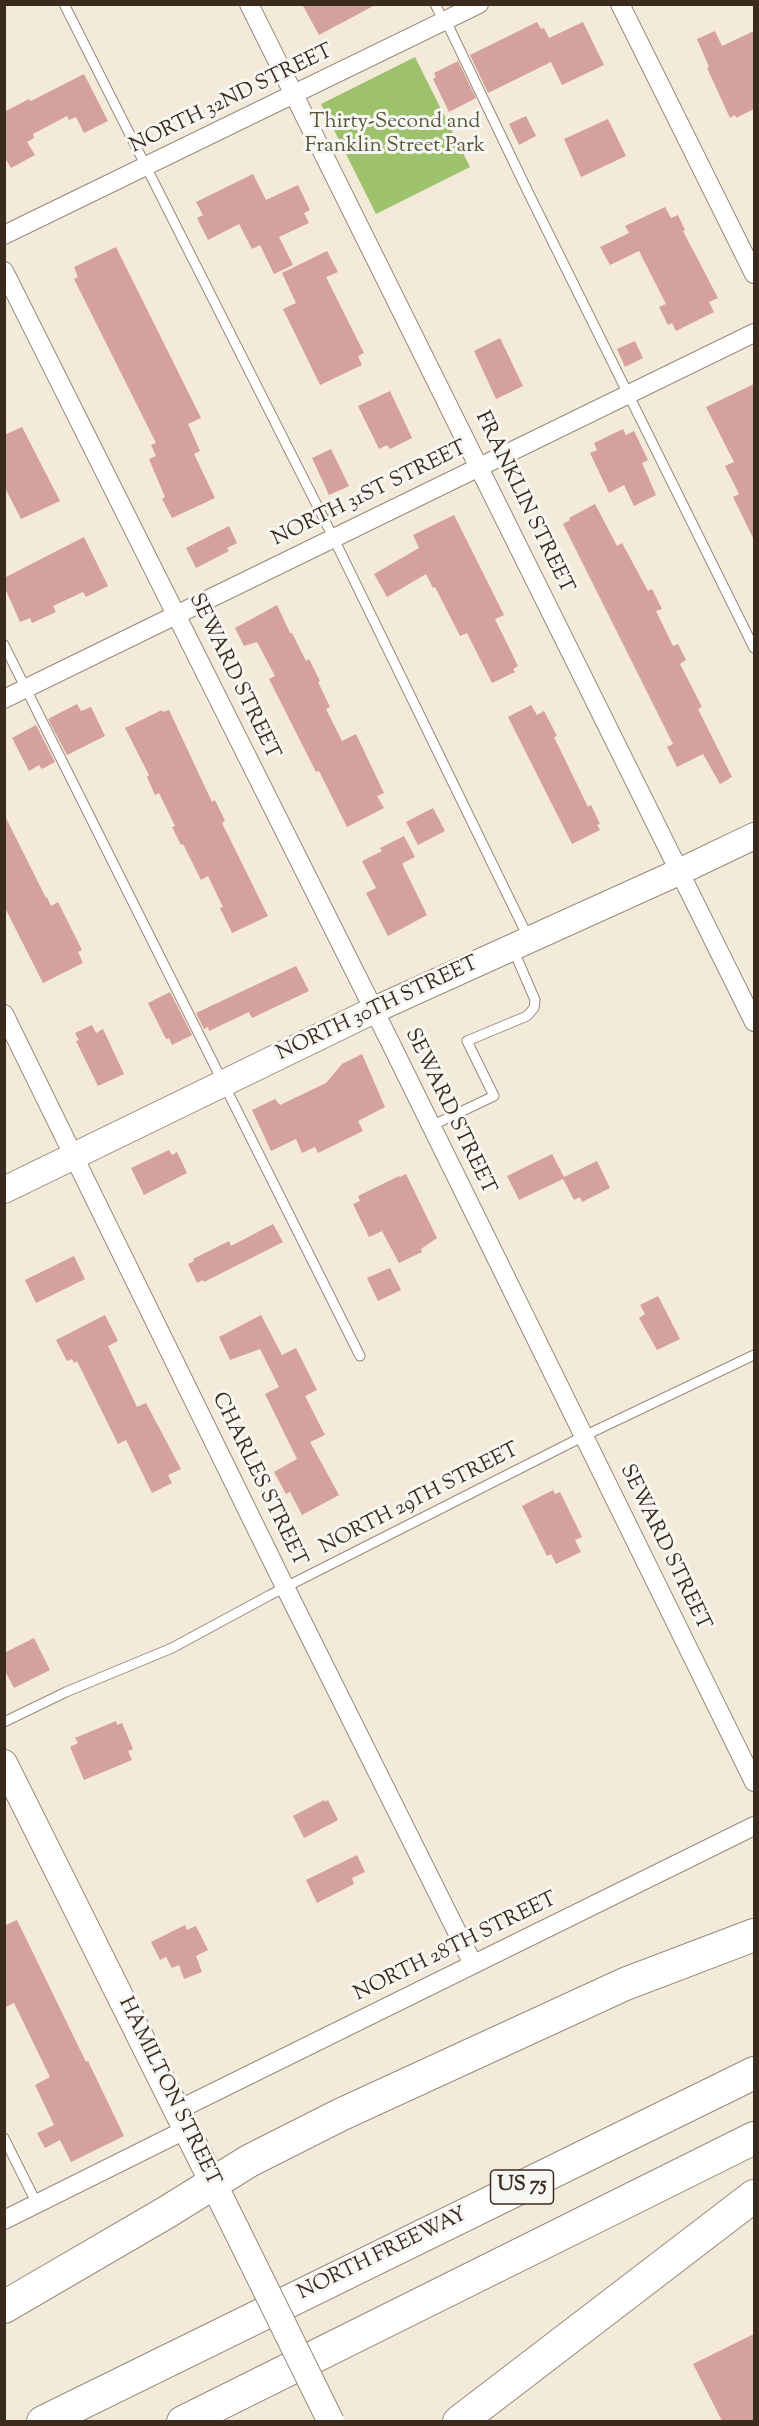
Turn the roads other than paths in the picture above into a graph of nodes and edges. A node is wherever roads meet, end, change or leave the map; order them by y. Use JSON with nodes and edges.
{"nodes":[{"id":1,"x":64,"y":4,"type":"edge"},
{"id":2,"x":249,"y":4,"type":"edge"},
{"id":3,"x":435,"y":4,"type":"edge"},
{"id":4,"x":479,"y":4,"type":"edge"},
{"id":5,"x":620,"y":4,"type":"edge"},
{"id":6,"x":445,"y":21,"type":"junction"},
{"id":7,"x":294,"y":94,"type":"junction"},
{"id":8,"x":145,"y":167,"type":"junction"},
{"id":9,"x":4,"y":235,"type":"edge"},
{"id":10,"x":4,"y":271,"type":"edge"},
{"id":11,"x":754,"y":274,"type":"edge"},
{"id":12,"x":754,"y":333,"type":"edge"},
{"id":13,"x":630,"y":395,"type":"junction"},
{"id":14,"x":480,"y":467,"type":"junction"},
{"id":15,"x":333,"y":537,"type":"junction"},
{"id":16,"x":176,"y":613,"type":"junction"},
{"id":17,"x":4,"y":645,"type":"edge"},
{"id":18,"x":754,"y":648,"type":"edge"},
{"id":19,"x":26,"y":688,"type":"junction"},
{"id":20,"x":4,"y":699,"type":"edge"},
{"id":21,"x":754,"y":836,"type":"edge"},
{"id":22,"x":681,"y":872,"type":"junction"},
{"id":23,"x":521,"y":943,"type":"junction"},
{"id":24,"x":374,"y":1010,"type":"junction"},
{"id":25,"x":4,"y":1014,"type":"edge"},
{"id":26,"x":754,"y":1022,"type":"edge"},
{"id":27,"x":224,"y":1082,"type":"junction"},
{"id":28,"x":431,"y":1126,"type":"junction"},
{"id":29,"x":75,"y":1156,"type":"junction"},
{"id":30,"x":4,"y":1190,"type":"edge"},
{"id":31,"x":754,"y":1355,"type":"edge"},
{"id":32,"x":360,"y":1356,"type":"dead end"},
{"id":33,"x":584,"y":1436,"type":"junction"},
{"id":34,"x":285,"y":1587,"type":"junction"},
{"id":35,"x":4,"y":1722,"type":"edge"},
{"id":36,"x":4,"y":1762,"type":"edge"},
{"id":37,"x":754,"y":1782,"type":"edge"},
{"id":38,"x":754,"y":1826,"type":"edge"},
{"id":39,"x":754,"y":1935,"type":"edge"},
{"id":40,"x":473,"y":1964,"type":"junction"},
{"id":41,"x":754,"y":2073,"type":"edge"},
{"id":42,"x":182,"y":2120,"type":"junction"},
{"id":43,"x":4,"y":2138,"type":"edge"},
{"id":44,"x":754,"y":2138,"type":"edge"},
{"id":45,"x":214,"y":2183,"type":"junction"},
{"id":46,"x":754,"y":2196,"type":"edge"},
{"id":47,"x":37,"y":2204,"type":"junction"},
{"id":48,"x":4,"y":2220,"type":"edge"},
{"id":49,"x":4,"y":2307,"type":"edge"},
{"id":50,"x":43,"y":2421,"type":"edge"},
{"id":51,"x":183,"y":2421,"type":"edge"},
{"id":52,"x":331,"y":2421,"type":"edge"},
{"id":53,"x":459,"y":2421,"type":"edge"}],
"edges":[{"from":1,"to":8,"type":"lane"},
{"from":2,"to":7,"type":"street","name":"FRANKLIN STREET"},
{"from":3,"to":6,"type":"lane"},
{"from":4,"to":6,"type":"street","name":"NORTH 32ND STREET"},
{"from":5,"to":11,"type":"street"},
{"from":6,"to":7,"type":"street","name":"NORTH 32ND STREET"},
{"from":6,"to":13,"type":"lane"},
{"from":7,"to":8,"type":"street","name":"NORTH 32ND STREET"},
{"from":7,"to":14,"type":"street","name":"FRANKLIN STREET"},
{"from":8,"to":9,"type":"street","name":"NORTH 32ND STREET"},
{"from":8,"to":15,"type":"lane"},
{"from":10,"to":16,"type":"street","name":"SEWARD STREET"},
{"from":12,"to":13,"type":"street","name":"NORTH 31ST STREET"},
{"from":13,"to":14,"type":"street","name":"NORTH 31ST STREET"},
{"from":13,"to":18,"type":"lane"},
{"from":14,"to":15,"type":"street","name":"NORTH 31ST STREET"},
{"from":14,"to":22,"type":"street","name":"FRANKLIN STREET"},
{"from":15,"to":16,"type":"street","name":"NORTH 31ST STREET"},
{"from":15,"to":23,"type":"lane"},
{"from":16,"to":19,"type":"street","name":"NORTH 31ST STREET"},
{"from":16,"to":24,"type":"street","name":"SEWARD STREET"},
{"from":17,"to":19,"type":"lane"},
{"from":19,"to":20,"type":"street","name":"NORTH 31ST STREET"},
{"from":19,"to":27,"type":"lane"},
{"from":21,"to":22,"type":"main road","name":"NORTH 30TH STREET"},
{"from":22,"to":23,"type":"main road","name":"NORTH 30TH STREET"},
{"from":22,"to":26,"type":"street","name":"FRANKLIN STREET"},
{"from":23,"to":24,"type":"main road","name":"NORTH 30TH STREET"},
{"from":23,"to":28,"type":"lane"},
{"from":24,"to":27,"type":"main road","name":"NORTH 30TH STREET"},
{"from":24,"to":28,"type":"street","name":"SEWARD STREET"},
{"from":25,"to":29,"type":"street","name":"CHARLES STREET"},
{"from":27,"to":29,"type":"main road","name":"NORTH 30TH STREET"},
{"from":27,"to":32,"type":"lane"},
{"from":28,"to":33,"type":"street","name":"SEWARD STREET"},
{"from":29,"to":30,"type":"main road","name":"NORTH 30TH STREET"},
{"from":29,"to":34,"type":"street","name":"CHARLES STREET"},
{"from":31,"to":33,"type":"lane","name":"NORTH 29TH STREET"},
{"from":33,"to":34,"type":"lane","name":"NORTH 29TH STREET"},
{"from":33,"to":37,"type":"street","name":"SEWARD STREET"},
{"from":34,"to":35,"type":"lane","name":"NORTH 29TH STREET"},
{"from":34,"to":40,"type":"street","name":"CHARLES STREET"},
{"from":36,"to":42,"type":"main road","name":"HAMILTON STREET"},
{"from":38,"to":40,"type":"street","name":"NORTH 28TH STREET"},
{"from":39,"to":45,"type":"highway"},
{"from":40,"to":42,"type":"street","name":"NORTH 28TH STREET"},
{"from":41,"to":50,"type":"highway","name":"NORTH FREEWAY","number":"US 75"},
{"from":42,"to":45,"type":"main road","name":"HAMILTON STREET"},
{"from":42,"to":47,"type":"street","name":"NORTH 28TH STREET"},
{"from":43,"to":47,"type":"lane"},
{"from":44,"to":51,"type":"highway","number":"US 75"},
{"from":45,"to":49,"type":"highway"},
{"from":45,"to":52,"type":"main road","name":"HAMILTON STREET","bridge":true},
{"from":46,"to":53,"type":"highway"},
{"from":47,"to":48,"type":"street","name":"NORTH 28TH STREET"}]}
